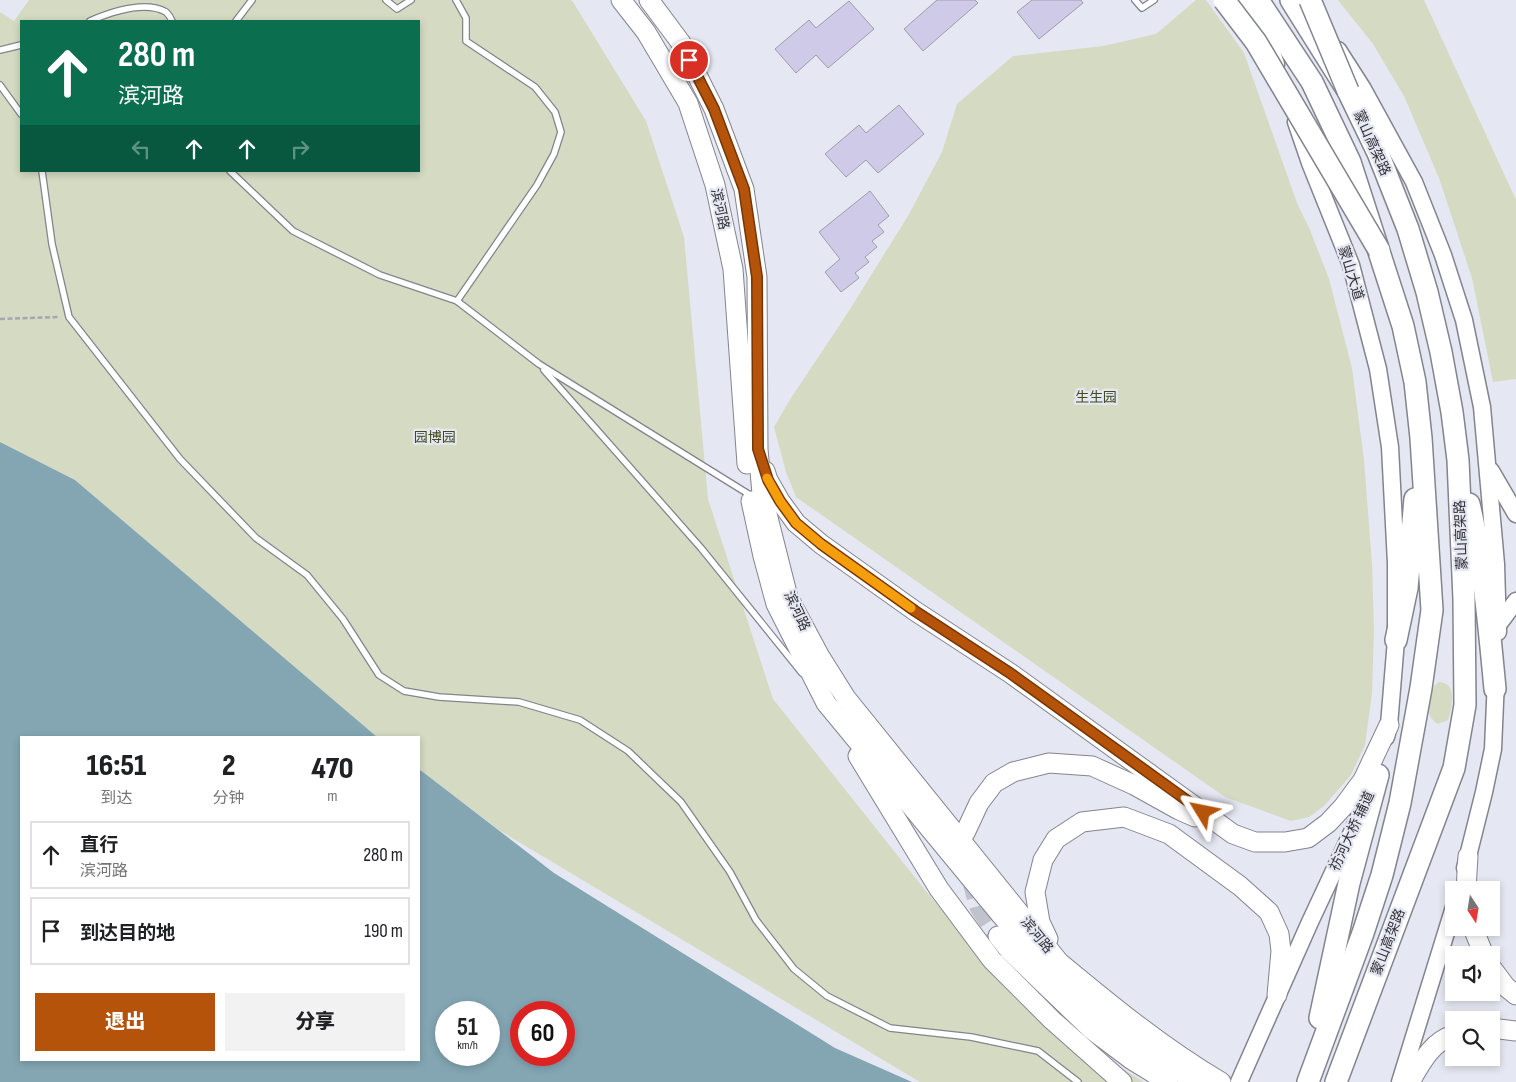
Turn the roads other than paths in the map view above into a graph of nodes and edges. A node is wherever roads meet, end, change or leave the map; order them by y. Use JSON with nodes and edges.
{"nodes":[{"id":1,"x":252,"y":0,"type":"edge"},
{"id":2,"x":386,"y":0,"type":"edge"},
{"id":3,"x":411,"y":0,"type":"edge"},
{"id":4,"x":456,"y":0,"type":"edge"},
{"id":5,"x":620,"y":0,"type":"edge"},
{"id":6,"x":649,"y":0,"type":"edge"},
{"id":7,"x":1135,"y":0,"type":"edge"},
{"id":8,"x":1154,"y":0,"type":"edge"},
{"id":9,"x":1224,"y":0,"type":"edge"},
{"id":10,"x":1242,"y":0,"type":"edge"},
{"id":11,"x":1258,"y":0,"type":"edge"},
{"id":12,"x":1291,"y":0,"type":"edge"},
{"id":13,"x":1306,"y":0,"type":"edge"},
{"id":14,"x":1310,"y":0,"type":"edge"},
{"id":15,"x":92,"y":20,"type":"edge"},
{"id":16,"x":171,"y":20,"type":"edge"},
{"id":17,"x":237,"y":20,"type":"edge"},
{"id":18,"x":20,"y":45,"type":"edge"},
{"id":19,"x":0,"y":50,"type":"edge"},
{"id":20,"x":0,"y":85,"type":"edge"},
{"id":21,"x":1348,"y":91,"type":"junction"},
{"id":22,"x":20,"y":113,"type":"edge"},
{"id":23,"x":42,"y":172,"type":"edge"},
{"id":24,"x":231,"y":172,"type":"edge"},
{"id":25,"x":1379,"y":250,"type":"junction"},
{"id":26,"x":457,"y":301,"type":"junction"},
{"id":27,"x":539,"y":364,"type":"junction"},
{"id":28,"x":1422,"y":445,"type":"junction"},
{"id":29,"x":758,"y":449,"type":"junction"},
{"id":30,"x":1458,"y":460,"type":"junction"},
{"id":31,"x":1488,"y":464,"type":"junction"},
{"id":32,"x":750,"y":495,"type":"junction"},
{"id":33,"x":1516,"y":514,"type":"edge"},
{"id":34,"x":1396,"y":563,"type":"joint"},
{"id":35,"x":1516,"y":601,"type":"edge"},
{"id":36,"x":1498,"y":625,"type":"junction"},
{"id":37,"x":1396,"y":640,"type":"junction"},
{"id":38,"x":1495,"y":689,"type":"junction"},
{"id":39,"x":826,"y":703,"type":"junction"},
{"id":40,"x":1389,"y":725,"type":"junction"},
{"id":41,"x":1378,"y":775,"type":"junction"},
{"id":42,"x":965,"y":833,"type":"dead end"},
{"id":43,"x":1233,"y":834,"type":"junction"},
{"id":44,"x":1468,"y":856,"type":"junction"},
{"id":45,"x":1461,"y":881,"type":"edge"},
{"id":46,"x":1467,"y":881,"type":"edge"},
{"id":47,"x":998,"y":936,"type":"tunnel mouth"},
{"id":48,"x":1445,"y":936,"type":"edge"},
{"id":49,"x":1059,"y":962,"type":"junction"},
{"id":50,"x":1500,"y":979,"type":"edge"},
{"id":51,"x":1278,"y":995,"type":"junction"},
{"id":52,"x":1516,"y":995,"type":"edge"},
{"id":53,"x":1500,"y":1029,"type":"edge"},
{"id":54,"x":1516,"y":1031,"type":"edge"},
{"id":55,"x":1445,"y":1039,"type":"edge"},
{"id":56,"x":1242,"y":1076,"type":"edge"},
{"id":57,"x":1078,"y":1082,"type":"edge"},
{"id":58,"x":1122,"y":1082,"type":"edge"},
{"id":59,"x":1168,"y":1082,"type":"edge"},
{"id":60,"x":1195,"y":1082,"type":"edge"},
{"id":61,"x":1221,"y":1082,"type":"edge"},
{"id":62,"x":1307,"y":1082,"type":"edge"},
{"id":63,"x":1336,"y":1082,"type":"edge"},
{"id":64,"x":1400,"y":1082,"type":"edge"},
{"id":65,"x":1410,"y":1082,"type":"edge"}],
"edges":[{"from":1,"to":17,"type":"lane"},
{"from":2,"to":3,"type":"lane"},
{"from":4,"to":26,"type":"lane"},
{"from":5,"to":32,"type":"main road","name":"滨河路"},
{"from":6,"to":29,"type":"main road","name":"滨河路"},
{"from":7,"to":8,"type":"lane"},
{"from":9,"to":25,"type":"highway","bridge":true},
{"from":10,"to":34,"type":"main road","name":"蒙山大道"},
{"from":11,"to":25,"type":"highway","name":"蒙山高架路","bridge":true},
{"from":12,"to":21,"type":"highway","name":"蒙山高架路","bridge":true},
{"from":13,"to":31,"type":"main road"},
{"from":14,"to":21,"type":"highway","bridge":true},
{"from":15,"to":16,"type":"lane"},
{"from":18,"to":19,"type":"lane"},
{"from":20,"to":22,"type":"lane"},
{"from":21,"to":30,"type":"highway","name":"蒙山高架路"},
{"from":23,"to":57,"type":"lane"},
{"from":24,"to":26,"type":"lane"},
{"from":25,"to":28,"type":"highway","name":"蒙山高架路"},
{"from":26,"to":27,"type":"lane"},
{"from":27,"to":32,"type":"lane"},
{"from":27,"to":39,"type":"lane"},
{"from":28,"to":37,"type":"highway"},
{"from":28,"to":62,"type":"highway","name":"蒙山高架路"},
{"from":29,"to":43,"type":"main road"},
{"from":29,"to":49,"type":"main road","name":"滨河路"},
{"from":30,"to":38,"type":"highway"},
{"from":30,"to":63,"type":"highway","name":"蒙山高架路"},
{"from":31,"to":33,"type":"main road"},
{"from":31,"to":36,"type":"main road"},
{"from":32,"to":39,"type":"main road","name":"滨河路"},
{"from":34,"to":37,"type":"main road","name":"祊河大桥 辅道"},
{"from":35,"to":36,"type":"main road"},
{"from":36,"to":38,"type":"main road"},
{"from":37,"to":40,"type":"main road","name":"祊河大桥 辅道"},
{"from":38,"to":44,"type":"main road"},
{"from":39,"to":58,"type":"main road"},
{"from":39,"to":60,"type":"main road","name":"滨河路"},
{"from":40,"to":41,"type":"main road","name":"祊河大桥 辅道"},
{"from":40,"to":43,"type":"main road"},
{"from":41,"to":51,"type":"main road","name":"祊河大桥 辅道"},
{"from":41,"to":62,"type":"highway"},
{"from":42,"to":43,"type":"main road"},
{"from":44,"to":45,"type":"main road"},
{"from":44,"to":46,"type":"main road"},
{"from":47,"to":59,"type":"main road"},
{"from":48,"to":64,"type":"main road"},
{"from":49,"to":51,"type":"main road"},
{"from":49,"to":61,"type":"main road","name":"滨河路"},
{"from":50,"to":52,"type":"main road"},
{"from":51,"to":56,"type":"main road","name":"祊河大桥 辅道"},
{"from":53,"to":54,"type":"main road"},
{"from":55,"to":65,"type":"main road"}]}
